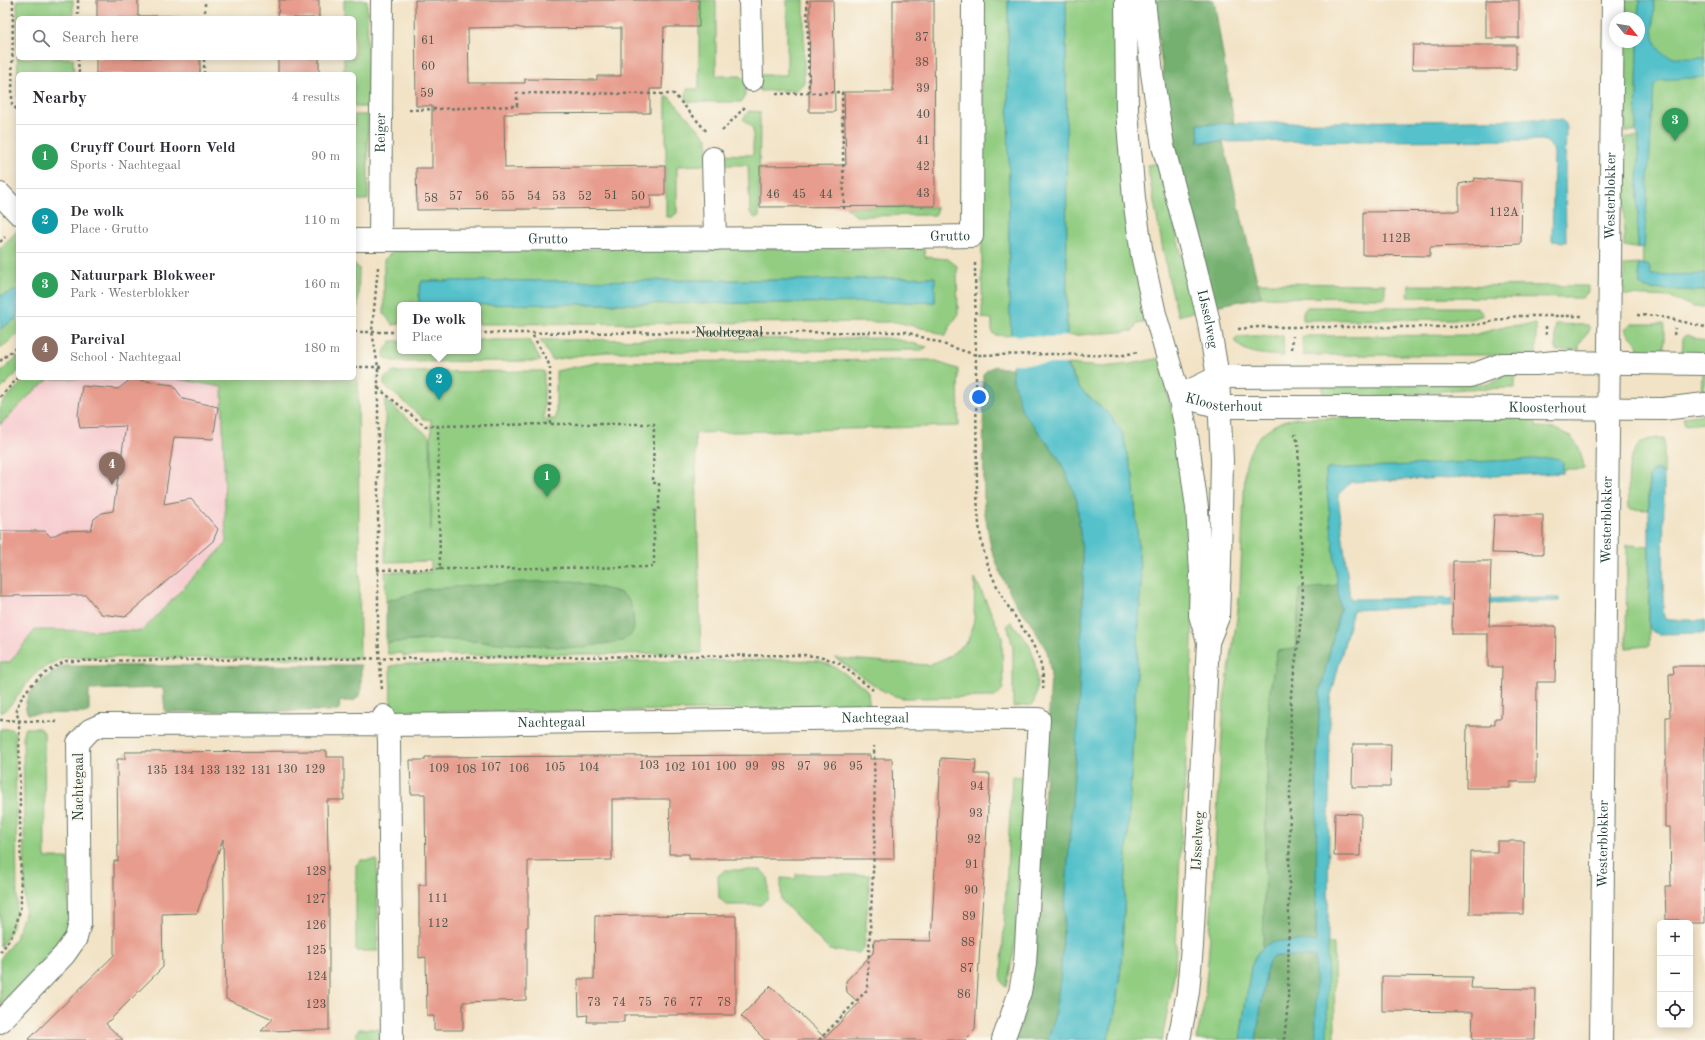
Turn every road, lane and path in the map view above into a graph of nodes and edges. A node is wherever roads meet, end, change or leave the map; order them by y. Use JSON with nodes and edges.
{"nodes":[{"id":1,"x":13,"y":0,"type":"edge"},
{"id":2,"x":78,"y":0,"type":"edge"},
{"id":3,"x":205,"y":0,"type":"edge"},
{"id":4,"x":382,"y":0,"type":"edge"},
{"id":5,"x":750,"y":0,"type":"edge"},
{"id":6,"x":807,"y":0,"type":"edge"},
{"id":7,"x":973,"y":0,"type":"edge"},
{"id":8,"x":1126,"y":0,"type":"edge"},
{"id":9,"x":1144,"y":0,"type":"edge"},
{"id":10,"x":1613,"y":0,"type":"edge"},
{"id":11,"x":78,"y":16,"type":"edge"},
{"id":12,"x":204,"y":16,"type":"edge"},
{"id":13,"x":78,"y":60,"type":"edge"},
{"id":14,"x":204,"y":60,"type":"edge"},
{"id":15,"x":79,"y":72,"type":"edge"},
{"id":16,"x":204,"y":72,"type":"edge"},
{"id":17,"x":752,"y":87,"type":"junction"},
{"id":18,"x":809,"y":93,"type":"junction"},
{"id":19,"x":16,"y":109,"type":"edge"},
{"id":20,"x":381,"y":110,"type":"junction"},
{"id":21,"x":714,"y":149,"type":"junction"},
{"id":22,"x":0,"y":194,"type":"edge"},
{"id":23,"x":16,"y":210,"type":"edge"},
{"id":24,"x":844,"y":238,"type":"junction"},
{"id":25,"x":715,"y":239,"type":"junction"},
{"id":26,"x":356,"y":240,"type":"edge"},
{"id":27,"x":380,"y":240,"type":"junction"},
{"id":28,"x":976,"y":274,"type":"dead end"},
{"id":29,"x":1609,"y":315,"type":"junction"},
{"id":30,"x":1705,"y":327,"type":"edge"},
{"id":31,"x":1234,"y":329,"type":"dead end"},
{"id":32,"x":372,"y":331,"type":"junction"},
{"id":33,"x":356,"y":332,"type":"edge"},
{"id":34,"x":397,"y":332,"type":"edge"},
{"id":35,"x":481,"y":333,"type":"edge"},
{"id":36,"x":532,"y":334,"type":"junction"},
{"id":37,"x":1293,"y":336,"type":"dead end"},
{"id":38,"x":16,"y":348,"type":"edge"},
{"id":39,"x":1144,"y":351,"type":"dead end"},
{"id":40,"x":976,"y":355,"type":"junction"},
{"id":41,"x":1292,"y":355,"type":"dead end"},
{"id":42,"x":0,"y":361,"type":"edge"},
{"id":43,"x":1608,"y":363,"type":"junction"},
{"id":44,"x":1705,"y":364,"type":"edge"},
{"id":45,"x":356,"y":367,"type":"edge"},
{"id":46,"x":378,"y":367,"type":"junction"},
{"id":47,"x":384,"y":367,"type":"dead end"},
{"id":48,"x":1218,"y":377,"type":"junction"},
{"id":49,"x":16,"y":380,"type":"edge"},
{"id":50,"x":377,"y":388,"type":"junction"},
{"id":51,"x":1179,"y":396,"type":"junction"},
{"id":52,"x":0,"y":397,"type":"edge"},
{"id":53,"x":1705,"y":404,"type":"edge"},
{"id":54,"x":1220,"y":408,"type":"junction"},
{"id":55,"x":1607,"y":409,"type":"junction"},
{"id":56,"x":550,"y":424,"type":"junction"},
{"id":57,"x":438,"y":426,"type":"junction"},
{"id":58,"x":1298,"y":443,"type":"dead end"},
{"id":59,"x":440,"y":569,"type":"junction"},
{"id":60,"x":377,"y":570,"type":"junction"},
{"id":61,"x":1208,"y":642,"type":"junction"},
{"id":62,"x":1043,"y":684,"type":"dead end"},
{"id":63,"x":874,"y":718,"type":"junction"},
{"id":64,"x":0,"y":720,"type":"edge"},
{"id":65,"x":386,"y":721,"type":"junction"},
{"id":66,"x":90,"y":730,"type":"junction"},
{"id":67,"x":0,"y":1022,"type":"edge"},
{"id":68,"x":392,"y":1040,"type":"edge"},
{"id":69,"x":819,"y":1040,"type":"edge"},
{"id":70,"x":1003,"y":1040,"type":"edge"},
{"id":71,"x":1179,"y":1040,"type":"edge"},
{"id":72,"x":1284,"y":1040,"type":"edge"},
{"id":73,"x":1601,"y":1040,"type":"edge"}],
"edges":[{"from":1,"to":19,"type":"path"},
{"from":2,"to":11,"type":"path"},
{"from":3,"to":12,"type":"path"},
{"from":4,"to":20,"type":"street","name":"Reiger"},
{"from":5,"to":17,"type":"street"},
{"from":6,"to":18,"type":"path"},
{"from":7,"to":24,"type":"street","name":"Grutto"},
{"from":8,"to":51,"type":"street","name":"IJsselweg"},
{"from":9,"to":48,"type":"street","name":"IJsselweg"},
{"from":10,"to":29,"type":"street","name":"Westerblokker"},
{"from":13,"to":15,"type":"path"},
{"from":14,"to":16,"type":"path"},
{"from":17,"to":18,"type":"path"},
{"from":17,"to":21,"type":"path"},
{"from":18,"to":24,"type":"path"},
{"from":20,"to":21,"type":"path"},
{"from":20,"to":27,"type":"street","name":"Reiger"},
{"from":21,"to":25,"type":"street"},
{"from":22,"to":23,"type":"street"},
{"from":24,"to":25,"type":"street","name":"Grutto"},
{"from":25,"to":27,"type":"street","name":"Grutto"},
{"from":26,"to":27,"type":"street"},
{"from":27,"to":32,"type":"path"},
{"from":28,"to":40,"type":"path"},
{"from":29,"to":30,"type":"path"},
{"from":29,"to":31,"type":"path"},
{"from":29,"to":43,"type":"street","name":"Westerblokker"},
{"from":32,"to":33,"type":"path"},
{"from":32,"to":34,"type":"path"},
{"from":32,"to":46,"type":"path"},
{"from":35,"to":36,"type":"path","name":"Nachtegaal"},
{"from":36,"to":40,"type":"path","name":"Nachtegaal"},
{"from":36,"to":56,"type":"path"},
{"from":37,"to":41,"type":"path"},
{"from":38,"to":42,"type":"path"},
{"from":39,"to":40,"type":"path","name":"Nachtegaal"},
{"from":40,"to":62,"type":"path"},
{"from":43,"to":44,"type":"street","name":"Kloosterhout"},
{"from":43,"to":48,"type":"street","name":"Kloosterhout"},
{"from":43,"to":55,"type":"street","name":"Westerblokker"},
{"from":45,"to":46,"type":"path"},
{"from":46,"to":47,"type":"path"},
{"from":46,"to":50,"type":"path"},
{"from":48,"to":51,"type":"street","name":"Kloosterhout"},
{"from":48,"to":54,"type":"street","name":"IJsselweg"},
{"from":49,"to":52,"type":"path"},
{"from":50,"to":57,"type":"path"},
{"from":50,"to":60,"type":"path"},
{"from":51,"to":54,"type":"street","name":"Kloosterhout"},
{"from":51,"to":61,"type":"street","name":"IJsselweg"},
{"from":53,"to":55,"type":"street","name":"Kloosterhout"},
{"from":54,"to":55,"type":"street","name":"Kloosterhout"},
{"from":54,"to":61,"type":"street","name":"IJsselweg"},
{"from":55,"to":73,"type":"street","name":"Westerblokker"},
{"from":56,"to":57,"type":"path"},
{"from":56,"to":59,"type":"path"},
{"from":57,"to":59,"type":"path"},
{"from":58,"to":72,"type":"path"},
{"from":59,"to":60,"type":"path"},
{"from":60,"to":65,"type":"path"},
{"from":61,"to":71,"type":"street","name":"IJsselweg"},
{"from":63,"to":65,"type":"street","name":"Nachtegaal"},
{"from":63,"to":69,"type":"path"},
{"from":63,"to":70,"type":"street","name":"Nachtegaal"},
{"from":64,"to":66,"type":"path"},
{"from":65,"to":66,"type":"street","name":"Nachtegaal"},
{"from":65,"to":68,"type":"street"},
{"from":66,"to":67,"type":"street","name":"Nachtegaal"}]}
